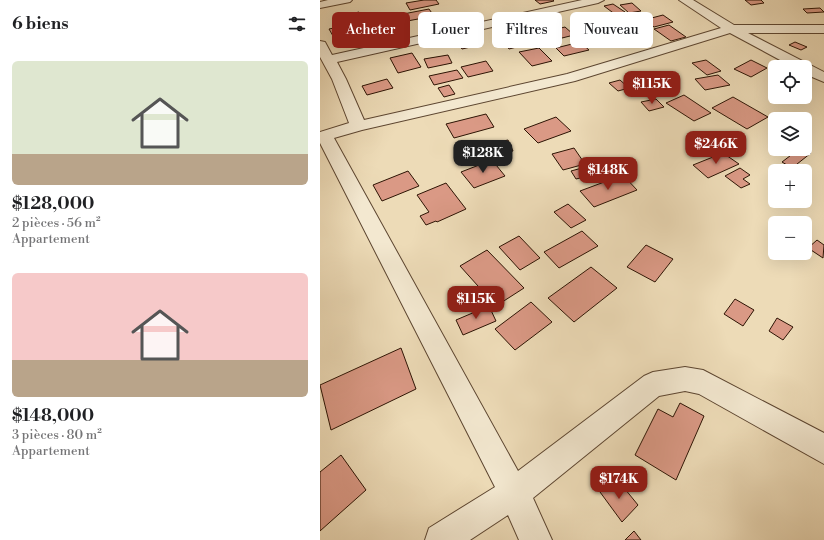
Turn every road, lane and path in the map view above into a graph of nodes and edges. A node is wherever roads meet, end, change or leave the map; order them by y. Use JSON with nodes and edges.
{"nodes":[{"id":1,"x":346,"y":0,"type":"edge"},
{"id":2,"x":598,"y":0,"type":"edge"},
{"id":3,"x":685,"y":0,"type":"edge"},
{"id":4,"x":320,"y":5,"type":"edge"},
{"id":5,"x":731,"y":29,"type":"junction"},
{"id":6,"x":824,"y":29,"type":"edge"},
{"id":7,"x":320,"y":45,"type":"edge"},
{"id":8,"x":328,"y":60,"type":"junction"},
{"id":9,"x":791,"y":60,"type":"edge"},
{"id":10,"x":812,"y":71,"type":"edge"},
{"id":11,"x":824,"y":78,"type":"edge"},
{"id":12,"x":358,"y":126,"type":"junction"},
{"id":13,"x":322,"y":137,"type":"edge"},
{"id":14,"x":824,"y":449,"type":"edge"},
{"id":15,"x":514,"y":493,"type":"junction"},
{"id":16,"x":441,"y":540,"type":"edge"},
{"id":17,"x":536,"y":540,"type":"edge"}],
"edges":[{"from":1,"to":4,"type":"street"},
{"from":2,"to":8,"type":"street"},
{"from":3,"to":5,"type":"street"},
{"from":5,"to":6,"type":"street"},
{"from":5,"to":9,"type":"street"},
{"from":5,"to":12,"type":"street"},
{"from":7,"to":8,"type":"street"},
{"from":8,"to":12,"type":"street"},
{"from":10,"to":11,"type":"street"},
{"from":12,"to":13,"type":"street"},
{"from":13,"to":15,"type":"street"},
{"from":14,"to":15,"type":"street"},
{"from":15,"to":16,"type":"street"},
{"from":15,"to":17,"type":"street"}]}
